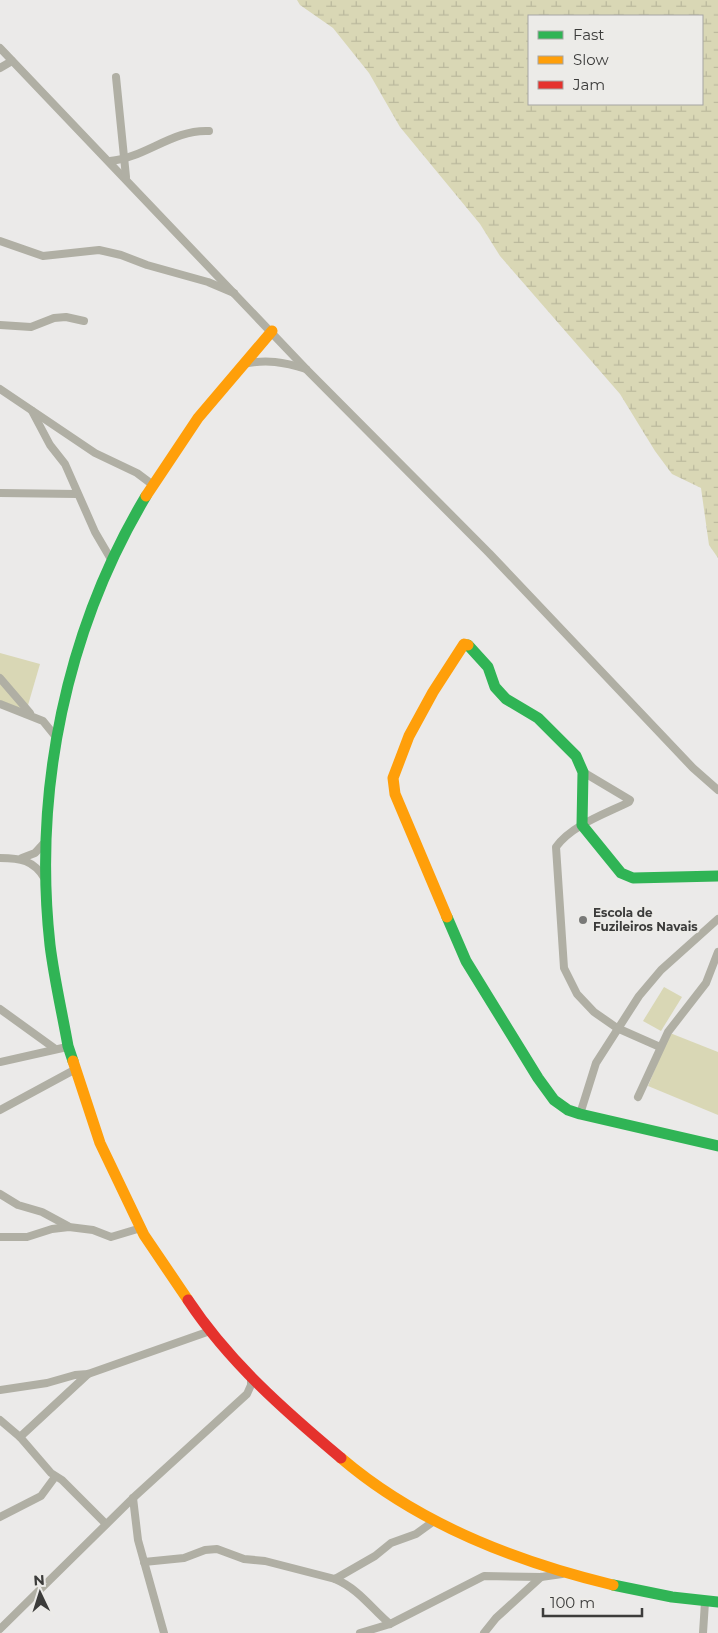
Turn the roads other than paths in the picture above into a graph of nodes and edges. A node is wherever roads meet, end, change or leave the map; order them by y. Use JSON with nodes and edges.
{"nodes":[{"id":1,"x":0,"y":48,"type":"edge"},
{"id":2,"x":12,"y":61,"type":"junction"},
{"id":3,"x":0,"y":68,"type":"edge"},
{"id":4,"x":116,"y":77,"type":"dead end"},
{"id":5,"x":209,"y":131,"type":"dead end"},
{"id":6,"x":124,"y":160,"type":"junction"},
{"id":7,"x":110,"y":161,"type":"junction"},
{"id":8,"x":126,"y":177,"type":"junction"},
{"id":9,"x":0,"y":241,"type":"edge"},
{"id":10,"x":238,"y":295,"type":"junction"},
{"id":11,"x":84,"y":320,"type":"dead end"},
{"id":12,"x":0,"y":325,"type":"edge"},
{"id":13,"x":272,"y":331,"type":"junction"},
{"id":14,"x":242,"y":364,"type":"junction"},
{"id":15,"x":307,"y":370,"type":"junction"},
{"id":16,"x":0,"y":388,"type":"edge"},
{"id":17,"x":31,"y":409,"type":"junction"},
{"id":18,"x":153,"y":485,"type":"junction"},
{"id":19,"x":0,"y":493,"type":"edge"},
{"id":20,"x":78,"y":494,"type":"junction"},
{"id":21,"x":112,"y":561,"type":"junction"},
{"id":22,"x":0,"y":678,"type":"edge"},
{"id":23,"x":0,"y":704,"type":"edge"},
{"id":24,"x":31,"y":715,"type":"junction"},
{"id":25,"x":61,"y":716,"type":"junction"},
{"id":26,"x":43,"y":721,"type":"junction"},
{"id":27,"x":56,"y":737,"type":"junction"},
{"id":28,"x":583,"y":772,"type":"junction"},
{"id":29,"x":718,"y":790,"type":"edge"},
{"id":30,"x":582,"y":825,"type":"junction"},
{"id":31,"x":46,"y":840,"type":"junction"},
{"id":32,"x":0,"y":858,"type":"edge"},
{"id":33,"x":22,"y":858,"type":"junction"},
{"id":34,"x":718,"y":876,"type":"edge"},
{"id":35,"x":45,"y":879,"type":"junction"},
{"id":36,"x":718,"y":919,"type":"edge"},
{"id":37,"x":718,"y":954,"type":"edge"},
{"id":38,"x":0,"y":1008,"type":"edge"},
{"id":39,"x":617,"y":1028,"type":"junction"},
{"id":40,"x":67,"y":1046,"type":"junction"},
{"id":41,"x":54,"y":1048,"type":"junction"},
{"id":42,"x":660,"y":1048,"type":"junction"},
{"id":43,"x":0,"y":1062,"type":"edge"},
{"id":44,"x":74,"y":1070,"type":"junction"},
{"id":45,"x":638,"y":1097,"type":"dead end"},
{"id":46,"x":0,"y":1110,"type":"edge"},
{"id":47,"x":580,"y":1114,"type":"junction"},
{"id":48,"x":718,"y":1146,"type":"edge"},
{"id":49,"x":0,"y":1194,"type":"edge"},
{"id":50,"x":69,"y":1227,"type":"junction"},
{"id":51,"x":141,"y":1228,"type":"junction"},
{"id":52,"x":0,"y":1237,"type":"edge"},
{"id":53,"x":210,"y":1331,"type":"junction"},
{"id":54,"x":88,"y":1374,"type":"junction"},
{"id":55,"x":250,"y":1378,"type":"junction"},
{"id":56,"x":0,"y":1390,"type":"edge"},
{"id":57,"x":247,"y":1394,"type":"junction"},
{"id":58,"x":266,"y":1396,"type":"junction"},
{"id":59,"x":0,"y":1420,"type":"edge"},
{"id":60,"x":20,"y":1438,"type":"junction"},
{"id":61,"x":56,"y":1477,"type":"junction"},
{"id":62,"x":133,"y":1498,"type":"junction"},
{"id":63,"x":0,"y":1517,"type":"edge"},
{"id":64,"x":434,"y":1521,"type":"junction"},
{"id":65,"x":106,"y":1524,"type":"junction"},
{"id":66,"x":144,"y":1562,"type":"junction"},
{"id":67,"x":565,"y":1573,"type":"junction"},
{"id":68,"x":541,"y":1577,"type":"junction"},
{"id":69,"x":335,"y":1579,"type":"junction"},
{"id":70,"x":705,"y":1602,"type":"junction"},
{"id":71,"x":718,"y":1602,"type":"edge"},
{"id":72,"x":390,"y":1624,"type":"junction"},
{"id":73,"x":0,"y":1629,"type":"edge"},
{"id":74,"x":164,"y":1633,"type":"edge"},
{"id":75,"x":360,"y":1633,"type":"edge"},
{"id":76,"x":484,"y":1633,"type":"edge"},
{"id":77,"x":703,"y":1633,"type":"edge"}],
"edges":[{"from":1,"to":2,"type":"street"},
{"from":2,"to":3,"type":"street"},
{"from":2,"to":7,"type":"street"},
{"from":4,"to":6,"type":"street"},
{"from":5,"to":6,"type":"street"},
{"from":6,"to":7,"type":"street"},
{"from":6,"to":8,"type":"street"},
{"from":7,"to":8,"type":"street"},
{"from":8,"to":10,"type":"street"},
{"from":9,"to":10,"type":"street"},
{"from":10,"to":13,"type":"street"},
{"from":11,"to":12,"type":"street"},
{"from":13,"to":14,"type":"street"},
{"from":13,"to":15,"type":"street"},
{"from":14,"to":15,"type":"street"},
{"from":14,"to":18,"type":"street"},
{"from":15,"to":29,"type":"street"},
{"from":16,"to":17,"type":"street"},
{"from":17,"to":18,"type":"street"},
{"from":17,"to":20,"type":"street"},
{"from":18,"to":21,"type":"street"},
{"from":19,"to":20,"type":"street"},
{"from":20,"to":21,"type":"street"},
{"from":21,"to":25,"type":"street"},
{"from":22,"to":24,"type":"street"},
{"from":23,"to":24,"type":"street"},
{"from":24,"to":26,"type":"street"},
{"from":25,"to":26,"type":"street"},
{"from":25,"to":27,"type":"street"},
{"from":26,"to":27,"type":"street"},
{"from":27,"to":31,"type":"street"},
{"from":28,"to":30,"type":"street"},
{"from":28,"to":30,"type":"street"},
{"from":28,"to":47,"type":"street"},
{"from":30,"to":34,"type":"street"},
{"from":30,"to":39,"type":"street"},
{"from":31,"to":33,"type":"street"},
{"from":31,"to":35,"type":"street"},
{"from":32,"to":33,"type":"street"},
{"from":33,"to":35,"type":"street"},
{"from":35,"to":40,"type":"street"},
{"from":36,"to":39,"type":"street"},
{"from":37,"to":42,"type":"street"},
{"from":38,"to":41,"type":"street"},
{"from":39,"to":42,"type":"street"},
{"from":39,"to":47,"type":"street"},
{"from":40,"to":41,"type":"street"},
{"from":40,"to":44,"type":"street"},
{"from":41,"to":43,"type":"street"},
{"from":42,"to":45,"type":"street"},
{"from":44,"to":46,"type":"street"},
{"from":44,"to":51,"type":"street"},
{"from":47,"to":48,"type":"street"},
{"from":49,"to":50,"type":"street"},
{"from":50,"to":51,"type":"street"},
{"from":50,"to":52,"type":"street"},
{"from":51,"to":53,"type":"street"},
{"from":53,"to":54,"type":"street"},
{"from":53,"to":55,"type":"street"},
{"from":54,"to":56,"type":"street"},
{"from":54,"to":60,"type":"street"},
{"from":55,"to":57,"type":"street"},
{"from":55,"to":58,"type":"street"},
{"from":57,"to":58,"type":"street"},
{"from":57,"to":62,"type":"street"},
{"from":58,"to":64,"type":"street"},
{"from":59,"to":60,"type":"street"},
{"from":60,"to":61,"type":"street"},
{"from":61,"to":63,"type":"street"},
{"from":61,"to":65,"type":"street"},
{"from":62,"to":65,"type":"street"},
{"from":62,"to":66,"type":"street"},
{"from":64,"to":67,"type":"street"},
{"from":64,"to":69,"type":"street"},
{"from":65,"to":73,"type":"street"},
{"from":66,"to":69,"type":"street"},
{"from":66,"to":74,"type":"street"},
{"from":67,"to":68,"type":"street"},
{"from":67,"to":70,"type":"street"},
{"from":68,"to":72,"type":"street"},
{"from":68,"to":76,"type":"street"},
{"from":69,"to":72,"type":"street"},
{"from":70,"to":71,"type":"street"},
{"from":70,"to":77,"type":"street"},
{"from":72,"to":75,"type":"street"}]}
